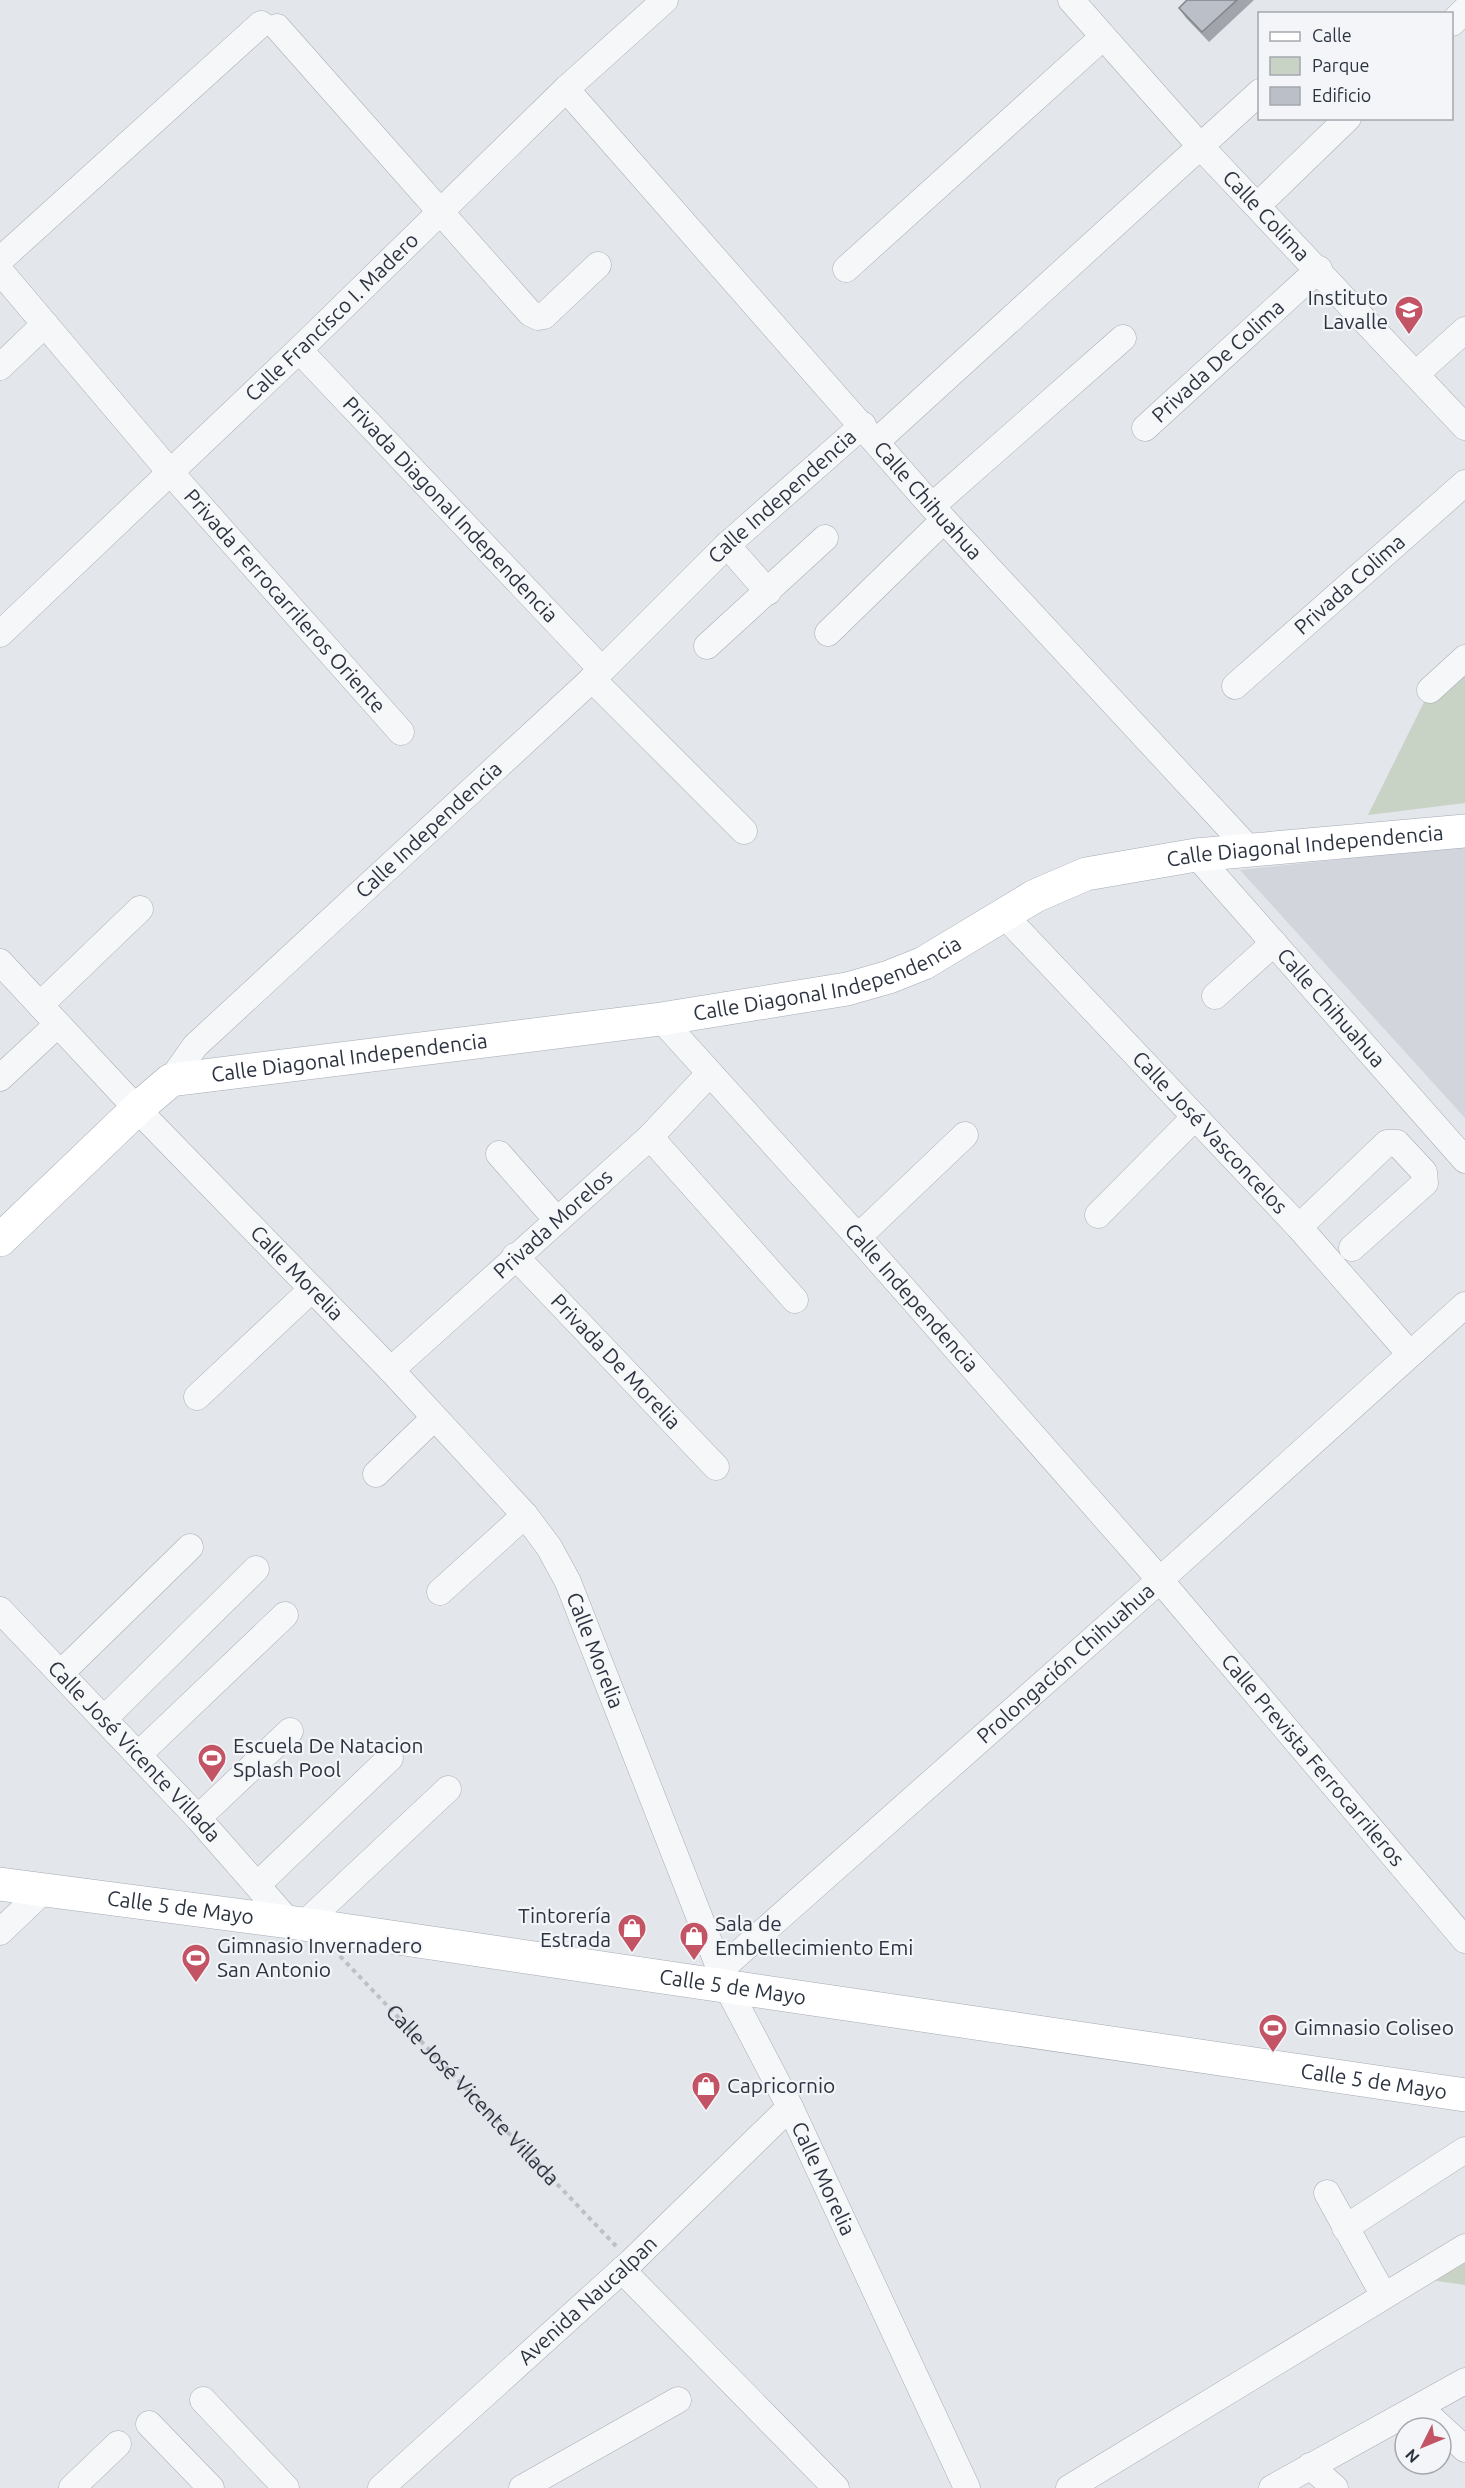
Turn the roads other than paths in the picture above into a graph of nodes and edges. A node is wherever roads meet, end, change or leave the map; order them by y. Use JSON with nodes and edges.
{"nodes":[{"id":1,"x":664,"y":0,"type":"edge"},
{"id":2,"x":1071,"y":0,"type":"edge"},
{"id":3,"x":1465,"y":10,"type":"edge"},
{"id":4,"x":1453,"y":22,"type":"edge"},
{"id":5,"x":1103,"y":37,"type":"junction"},
{"id":6,"x":566,"y":89,"type":"junction"},
{"id":7,"x":1258,"y":94,"type":"edge"},
{"id":8,"x":1346,"y":120,"type":"edge"},
{"id":9,"x":1201,"y":147,"type":"junction"},
{"id":10,"x":1257,"y":206,"type":"junction"},
{"id":11,"x":441,"y":211,"type":"junction"},
{"id":12,"x":0,"y":260,"type":"edge"},
{"id":13,"x":598,"y":265,"type":"dead end"},
{"id":14,"x":846,"y":269,"type":"dead end"},
{"id":15,"x":1319,"y":269,"type":"junction"},
{"id":16,"x":0,"y":271,"type":"edge"},
{"id":17,"x":45,"y":324,"type":"junction"},
{"id":18,"x":1465,"y":330,"type":"edge"},
{"id":19,"x":1123,"y":338,"type":"dead end"},
{"id":20,"x":299,"y":350,"type":"junction"},
{"id":21,"x":0,"y":367,"type":"edge"},
{"id":22,"x":1417,"y":373,"type":"junction"},
{"id":23,"x":1465,"y":427,"type":"edge"},
{"id":24,"x":1145,"y":428,"type":"dead end"},
{"id":25,"x":870,"y":433,"type":"junction"},
{"id":26,"x":170,"y":472,"type":"junction"},
{"id":27,"x":1465,"y":483,"type":"edge"},
{"id":28,"x":938,"y":513,"type":"junction"},
{"id":29,"x":825,"y":538,"type":"dead end"},
{"id":30,"x":727,"y":545,"type":"junction"},
{"id":31,"x":768,"y":592,"type":"junction"},
{"id":32,"x":828,"y":633,"type":"dead end"},
{"id":33,"x":0,"y":634,"type":"edge"},
{"id":34,"x":707,"y":646,"type":"dead end"},
{"id":35,"x":1465,"y":658,"type":"edge"},
{"id":36,"x":597,"y":675,"type":"junction"},
{"id":37,"x":1235,"y":686,"type":"dead end"},
{"id":38,"x":1430,"y":690,"type":"dead end"},
{"id":39,"x":401,"y":732,"type":"dead end"},
{"id":40,"x":744,"y":831,"type":"dead end"},
{"id":41,"x":1465,"y":831,"type":"edge"},
{"id":42,"x":1250,"y":850,"type":"junction"},
{"id":43,"x":1196,"y":855,"type":"junction"},
{"id":44,"x":140,"y":909,"type":"dead end"},
{"id":45,"x":1005,"y":916,"type":"junction"},
{"id":46,"x":1274,"y":943,"type":"junction"},
{"id":47,"x":1,"y":963,"type":"edge"},
{"id":48,"x":1215,"y":996,"type":"dead end"},
{"id":49,"x":40,"y":1005,"type":"junction"},
{"id":50,"x":661,"y":1020,"type":"junction"},
{"id":51,"x":57,"y":1025,"type":"junction"},
{"id":52,"x":709,"y":1074,"type":"junction"},
{"id":53,"x":0,"y":1078,"type":"edge"},
{"id":54,"x":171,"y":1080,"type":"junction"},
{"id":55,"x":137,"y":1109,"type":"junction"},
{"id":56,"x":1195,"y":1117,"type":"junction"},
{"id":57,"x":965,"y":1135,"type":"dead end"},
{"id":58,"x":650,"y":1137,"type":"junction"},
{"id":59,"x":499,"y":1154,"type":"dead end"},
{"id":60,"x":1465,"y":1160,"type":"edge"},
{"id":61,"x":1098,"y":1215,"type":"dead end"},
{"id":62,"x":556,"y":1220,"type":"junction"},
{"id":63,"x":1299,"y":1227,"type":"junction"},
{"id":64,"x":858,"y":1237,"type":"junction"},
{"id":65,"x":0,"y":1240,"type":"edge"},
{"id":66,"x":1352,"y":1248,"type":"dead end"},
{"id":67,"x":515,"y":1256,"type":"junction"},
{"id":68,"x":312,"y":1289,"type":"junction"},
{"id":69,"x":795,"y":1300,"type":"dead end"},
{"id":70,"x":1465,"y":1305,"type":"edge"},
{"id":71,"x":1410,"y":1354,"type":"junction"},
{"id":72,"x":391,"y":1370,"type":"junction"},
{"id":73,"x":197,"y":1398,"type":"dead end"},
{"id":74,"x":434,"y":1418,"type":"junction"},
{"id":75,"x":716,"y":1467,"type":"dead end"},
{"id":76,"x":376,"y":1474,"type":"dead end"},
{"id":77,"x":525,"y":1515,"type":"junction"},
{"id":78,"x":190,"y":1547,"type":"dead end"},
{"id":79,"x":256,"y":1569,"type":"dead end"},
{"id":80,"x":1160,"y":1580,"type":"junction"},
{"id":81,"x":440,"y":1592,"type":"dead end"},
{"id":82,"x":0,"y":1610,"type":"edge"},
{"id":83,"x":285,"y":1615,"type":"dead end"},
{"id":84,"x":61,"y":1673,"type":"junction"},
{"id":85,"x":104,"y":1719,"type":"junction"},
{"id":86,"x":290,"y":1731,"type":"dead end"},
{"id":87,"x":138,"y":1755,"type":"junction"},
{"id":88,"x":390,"y":1758,"type":"dead end"},
{"id":89,"x":448,"y":1789,"type":"dead end"},
{"id":90,"x":198,"y":1818,"type":"junction"},
{"id":91,"x":0,"y":1884,"type":"edge"},
{"id":92,"x":257,"y":1886,"type":"junction"},
{"id":93,"x":43,"y":1891,"type":"junction"},
{"id":94,"x":302,"y":1925,"type":"junction"},
{"id":95,"x":0,"y":1932,"type":"edge"},
{"id":96,"x":1465,"y":1940,"type":"edge"},
{"id":97,"x":723,"y":1978,"type":"junction"},
{"id":98,"x":1465,"y":2096,"type":"edge"},
{"id":99,"x":790,"y":2107,"type":"junction"},
{"id":100,"x":1465,"y":2150,"type":"edge"},
{"id":101,"x":1327,"y":2193,"type":"dead end"},
{"id":102,"x":1345,"y":2228,"type":"junction"},
{"id":103,"x":1465,"y":2247,"type":"edge"},
{"id":104,"x":627,"y":2266,"type":"junction"},
{"id":105,"x":1384,"y":2296,"type":"junction"},
{"id":106,"x":1465,"y":2380,"type":"edge"},
{"id":107,"x":203,"y":2400,"type":"dead end"},
{"id":108,"x":678,"y":2400,"type":"dead end"},
{"id":109,"x":1419,"y":2407,"type":"junction"},
{"id":110,"x":149,"y":2424,"type":"dead end"},
{"id":111,"x":118,"y":2444,"type":"dead end"},
{"id":112,"x":1465,"y":2449,"type":"edge"},
{"id":113,"x":1310,"y":2466,"type":"junction"},
{"id":114,"x":72,"y":2488,"type":"edge"},
{"id":115,"x":211,"y":2488,"type":"edge"},
{"id":116,"x":286,"y":2488,"type":"edge"},
{"id":117,"x":381,"y":2488,"type":"edge"},
{"id":118,"x":522,"y":2488,"type":"edge"},
{"id":119,"x":836,"y":2488,"type":"edge"},
{"id":120,"x":967,"y":2488,"type":"edge"},
{"id":121,"x":1069,"y":2488,"type":"edge"},
{"id":122,"x":1272,"y":2488,"type":"edge"},
{"id":123,"x":1335,"y":2488,"type":"edge"}],
"edges":[{"from":1,"to":6,"type":"street","name":"Calle Francisco I. Madero"},
{"from":2,"to":5,"type":"street","name":"Calle Colima"},
{"from":3,"to":4,"type":"street"},
{"from":5,"to":9,"type":"street","name":"Calle Colima"},
{"from":5,"to":14,"type":"street"},
{"from":6,"to":11,"type":"street","name":"Calle Francisco I. Madero"},
{"from":6,"to":25,"type":"street","name":"Calle Chihuahua"},
{"from":7,"to":9,"type":"street","name":"Calle Independencia"},
{"from":8,"to":10,"type":"street"},
{"from":9,"to":10,"type":"street","name":"Calle Colima"},
{"from":9,"to":25,"type":"street","name":"Calle Independencia"},
{"from":10,"to":15,"type":"street","name":"Calle Colima"},
{"from":11,"to":12,"type":"street"},
{"from":11,"to":13,"type":"street"},
{"from":11,"to":20,"type":"street","name":"Calle Francisco I. Madero"},
{"from":15,"to":22,"type":"street","name":"Calle Colima"},
{"from":15,"to":24,"type":"street","name":"Privada De Colima"},
{"from":16,"to":17,"type":"street","name":"Privada Ferrocarrileros Oriente"},
{"from":17,"to":21,"type":"street"},
{"from":17,"to":26,"type":"street","name":"Privada Ferrocarrileros Oriente"},
{"from":18,"to":22,"type":"street"},
{"from":19,"to":28,"type":"street"},
{"from":20,"to":26,"type":"street","name":"Calle Francisco I. Madero"},
{"from":20,"to":36,"type":"street","name":"Privada Diagonal Independencia"},
{"from":22,"to":23,"type":"street","name":"Calle Colima"},
{"from":25,"to":28,"type":"street","name":"Calle Chihuahua"},
{"from":25,"to":30,"type":"street","name":"Calle Independencia"},
{"from":26,"to":33,"type":"street","name":"Calle Francisco I. Madero"},
{"from":26,"to":39,"type":"street","name":"Privada Ferrocarrileros Oriente"},
{"from":27,"to":37,"type":"street","name":"Privada Colima"},
{"from":28,"to":32,"type":"street"},
{"from":28,"to":42,"type":"street","name":"Calle Chihuahua"},
{"from":29,"to":31,"type":"street"},
{"from":30,"to":31,"type":"street"},
{"from":30,"to":36,"type":"street","name":"Calle Independencia"},
{"from":31,"to":34,"type":"street"},
{"from":35,"to":38,"type":"street"},
{"from":36,"to":40,"type":"street","name":"Privada Diagonal Independencia"},
{"from":36,"to":54,"type":"street","name":"Calle Independencia"},
{"from":41,"to":42,"type":"main road","name":"Calle Diagonal Independencia"},
{"from":42,"to":43,"type":"main road","name":"Calle Diagonal Independencia"},
{"from":43,"to":45,"type":"main road","name":"Calle Diagonal Independencia"},
{"from":43,"to":46,"type":"street","name":"Calle Chihuahua"},
{"from":44,"to":49,"type":"street"},
{"from":45,"to":50,"type":"main road","name":"Calle Diagonal Independencia"},
{"from":45,"to":56,"type":"street","name":"Calle José Vasconcelos"},
{"from":46,"to":48,"type":"street"},
{"from":46,"to":60,"type":"street","name":"Calle Chihuahua"},
{"from":47,"to":49,"type":"street","name":"Calle Morelia"},
{"from":49,"to":51,"type":"street","name":"Calle Morelia"},
{"from":50,"to":52,"type":"street","name":"Calle Independencia"},
{"from":50,"to":54,"type":"main road","name":"Calle Diagonal Independencia"},
{"from":51,"to":53,"type":"street"},
{"from":51,"to":55,"type":"street","name":"Calle Morelia"},
{"from":52,"to":58,"type":"street","name":"Privada Morelos"},
{"from":52,"to":64,"type":"street","name":"Calle Independencia"},
{"from":54,"to":55,"type":"main road","name":"Calle Independencia"},
{"from":55,"to":65,"type":"main road","name":"Calle Independencia"},
{"from":55,"to":68,"type":"street","name":"Calle Morelia"},
{"from":56,"to":61,"type":"street"},
{"from":56,"to":63,"type":"street","name":"Calle José Vasconcelos"},
{"from":57,"to":64,"type":"street"},
{"from":58,"to":62,"type":"street","name":"Privada Morelos"},
{"from":58,"to":69,"type":"street"},
{"from":59,"to":62,"type":"street"},
{"from":62,"to":67,"type":"street","name":"Privada Morelos"},
{"from":63,"to":66,"type":"street"},
{"from":63,"to":71,"type":"street","name":"Calle José Vasconcelos"},
{"from":64,"to":80,"type":"street","name":"Calle Independencia"},
{"from":67,"to":72,"type":"street","name":"Privada Morelos"},
{"from":67,"to":75,"type":"street","name":"Privada De Morelia"},
{"from":68,"to":72,"type":"street","name":"Calle Morelia"},
{"from":68,"to":73,"type":"street"},
{"from":70,"to":71,"type":"street","name":"Prolongación Chihuahua"},
{"from":71,"to":80,"type":"street","name":"Prolongación Chihuahua"},
{"from":72,"to":74,"type":"street","name":"Calle Morelia"},
{"from":74,"to":76,"type":"street"},
{"from":74,"to":77,"type":"street","name":"Calle Morelia"},
{"from":77,"to":81,"type":"street"},
{"from":77,"to":97,"type":"street","name":"Calle Morelia"},
{"from":78,"to":84,"type":"street"},
{"from":79,"to":85,"type":"street"},
{"from":80,"to":96,"type":"street","name":"Calle Prevista Ferrocarrileros"},
{"from":80,"to":97,"type":"street","name":"Prolongación Chihuahua"},
{"from":82,"to":84,"type":"street","name":"Calle José Vicente Villada"},
{"from":83,"to":87,"type":"street"},
{"from":84,"to":85,"type":"street","name":"Calle José Vicente Villada"},
{"from":85,"to":87,"type":"street","name":"Calle José Vicente Villada"},
{"from":86,"to":90,"type":"street"},
{"from":87,"to":90,"type":"street","name":"Calle José Vicente Villada"},
{"from":88,"to":92,"type":"street"},
{"from":89,"to":94,"type":"street"},
{"from":90,"to":92,"type":"street","name":"Calle José Vicente Villada"},
{"from":91,"to":93,"type":"main road","name":"Calle 5 de Mayo"},
{"from":92,"to":94,"type":"street","name":"Calle José Vicente Villada"},
{"from":93,"to":94,"type":"main road","name":"Calle 5 de Mayo"},
{"from":93,"to":95,"type":"street"},
{"from":94,"to":97,"type":"main road","name":"Calle 5 de Mayo"},
{"from":97,"to":98,"type":"main road","name":"Calle 5 de Mayo"},
{"from":97,"to":99,"type":"street","name":"Calle Morelia"},
{"from":99,"to":104,"type":"street","name":"Avenida Naucalpan"},
{"from":99,"to":120,"type":"street","name":"Calle Morelia"},
{"from":100,"to":102,"type":"street"},
{"from":101,"to":102,"type":"street"},
{"from":102,"to":105,"type":"street"},
{"from":103,"to":105,"type":"street"},
{"from":104,"to":117,"type":"street","name":"Avenida Naucalpan"},
{"from":104,"to":119,"type":"street"},
{"from":105,"to":121,"type":"street"},
{"from":106,"to":109,"type":"street"},
{"from":107,"to":116,"type":"street"},
{"from":108,"to":118,"type":"street"},
{"from":109,"to":112,"type":"street"},
{"from":109,"to":113,"type":"street"},
{"from":110,"to":115,"type":"street"},
{"from":111,"to":114,"type":"street"},
{"from":113,"to":122,"type":"street"},
{"from":113,"to":123,"type":"street"}]}
